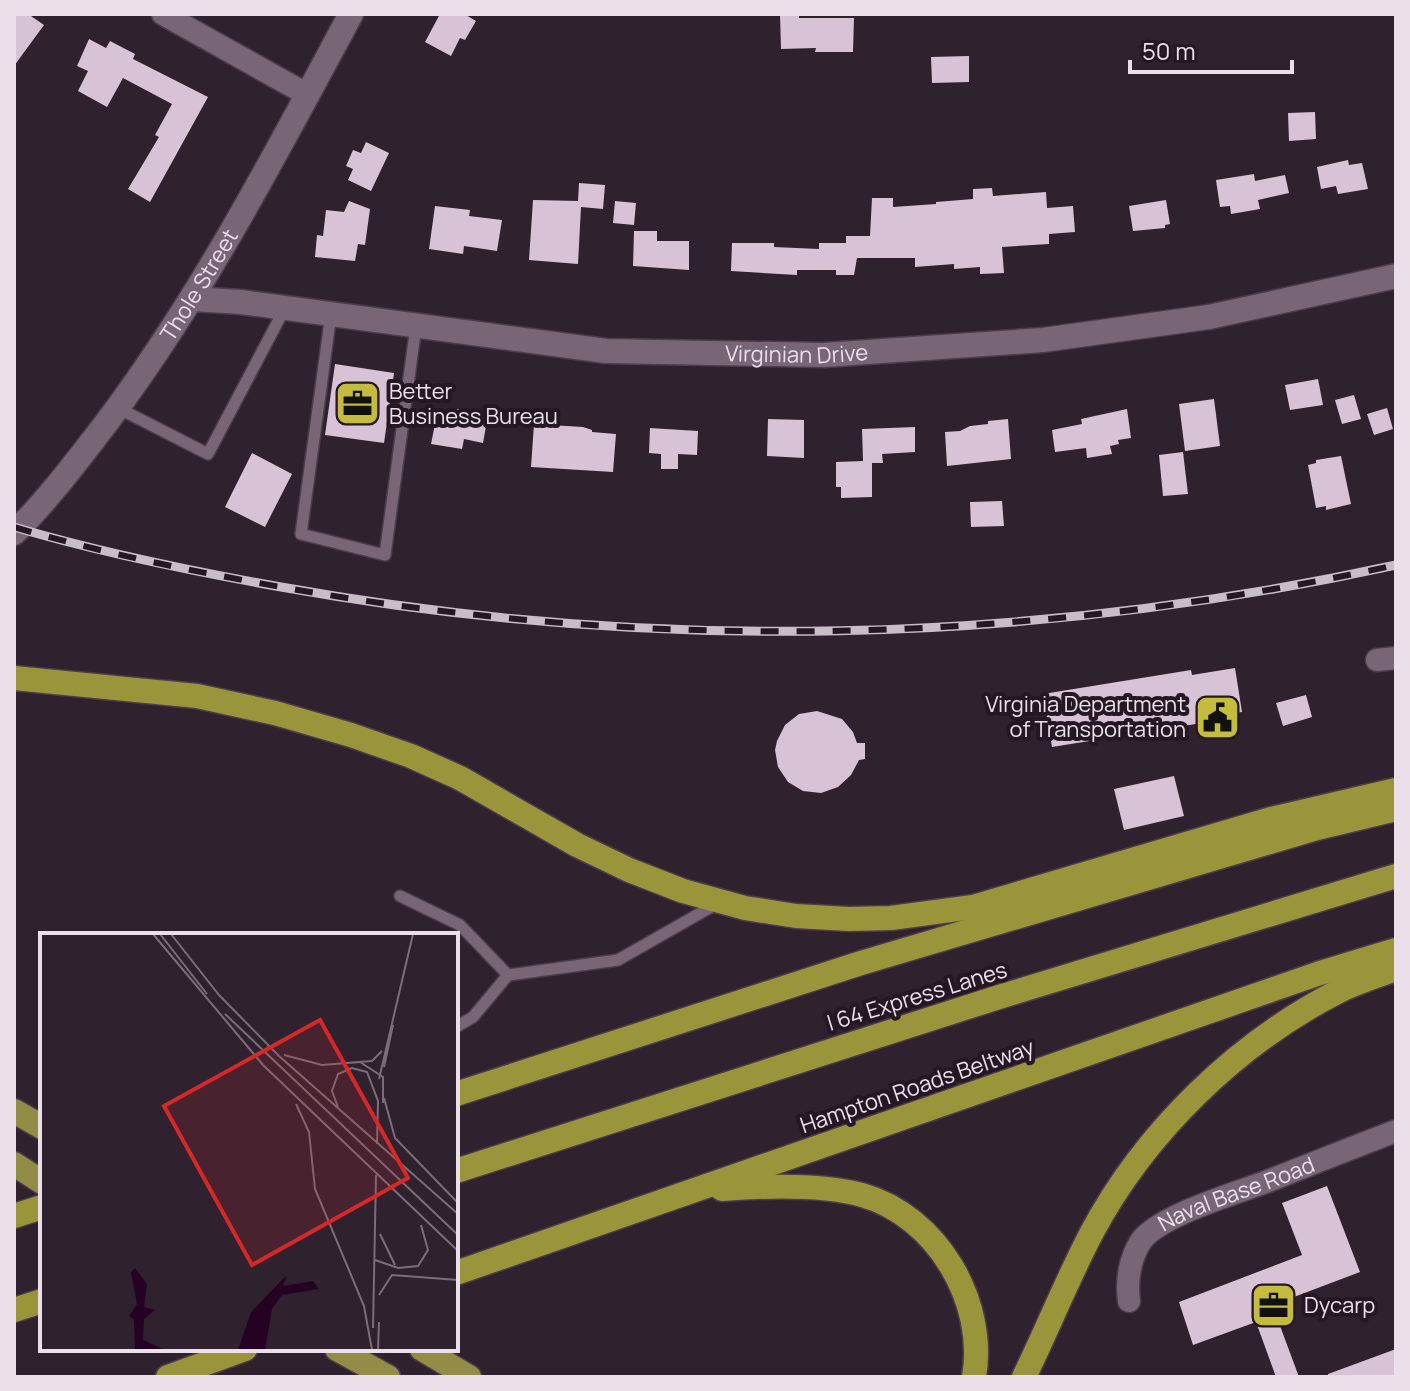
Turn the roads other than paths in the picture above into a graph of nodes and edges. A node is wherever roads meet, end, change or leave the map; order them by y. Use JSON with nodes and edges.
{"nodes":[{"id":1,"x":163,"y":14,"type":"edge"},
{"id":2,"x":351,"y":14,"type":"edge"},
{"id":3,"x":308,"y":95,"type":"junction"},
{"id":4,"x":1396,"y":276,"type":"edge"},
{"id":5,"x":192,"y":299,"type":"junction"},
{"id":6,"x":285,"y":308,"type":"junction"},
{"id":7,"x":331,"y":314,"type":"junction"},
{"id":8,"x":416,"y":325,"type":"junction"},
{"id":9,"x":117,"y":408,"type":"junction"},
{"id":10,"x":14,"y":533,"type":"edge"},
{"id":11,"x":14,"y":678,"type":"edge"},
{"id":12,"x":1396,"y":790,"type":"edge"},
{"id":13,"x":1396,"y":809,"type":"edge"},
{"id":14,"x":1396,"y":876,"type":"edge"},
{"id":15,"x":400,"y":896,"type":"dead end"},
{"id":16,"x":722,"y":901,"type":"junction"},
{"id":17,"x":1396,"y":950,"type":"edge"},
{"id":18,"x":1396,"y":969,"type":"edge"},
{"id":19,"x":508,"y":975,"type":"junction"},
{"id":20,"x":458,"y":1026,"type":"edge"},
{"id":21,"x":458,"y":1093,"type":"edge"},
{"id":22,"x":14,"y":1111,"type":"edge"},
{"id":23,"x":40,"y":1126,"type":"edge"},
{"id":24,"x":1396,"y":1131,"type":"edge"},
{"id":25,"x":14,"y":1164,"type":"edge"},
{"id":26,"x":458,"y":1170,"type":"edge"},
{"id":27,"x":40,"y":1181,"type":"edge"},
{"id":28,"x":692,"y":1192,"type":"junction"},
{"id":29,"x":40,"y":1208,"type":"edge"},
{"id":30,"x":14,"y":1216,"type":"edge"},
{"id":31,"x":458,"y":1272,"type":"edge"},
{"id":32,"x":1129,"y":1301,"type":"dead end"},
{"id":33,"x":40,"y":1302,"type":"edge"},
{"id":34,"x":14,"y":1310,"type":"edge"},
{"id":35,"x":341,"y":1351,"type":"edge"},
{"id":36,"x":425,"y":1351,"type":"edge"},
{"id":37,"x":238,"y":1352,"type":"edge"},
{"id":38,"x":168,"y":1377,"type":"edge"},
{"id":39,"x":388,"y":1377,"type":"edge"},
{"id":40,"x":469,"y":1377,"type":"edge"},
{"id":41,"x":974,"y":1377,"type":"edge"},
{"id":42,"x":1024,"y":1377,"type":"edge"}],
"edges":[{"from":1,"to":3,"type":"street"},
{"from":2,"to":3,"type":"street","name":"Thole Street"},
{"from":3,"to":5,"type":"street","name":"Thole Street"},
{"from":4,"to":8,"type":"street","name":"Virginian Drive"},
{"from":5,"to":6,"type":"street","name":"Virginian Drive"},
{"from":5,"to":9,"type":"street","name":"Thole Street"},
{"from":6,"to":7,"type":"street","name":"Virginian Drive"},
{"from":6,"to":9,"type":"lane"},
{"from":7,"to":8,"type":"street","name":"Virginian Drive"},
{"from":7,"to":8,"type":"lane"},
{"from":9,"to":10,"type":"street","name":"Thole Street"},
{"from":11,"to":16,"type":"highway"},
{"from":12,"to":16,"type":"highway"},
{"from":13,"to":21,"type":"highway"},
{"from":14,"to":26,"type":"highway","name":"I 64 Express Lanes"},
{"from":15,"to":19,"type":"lane"},
{"from":16,"to":19,"type":"lane"},
{"from":17,"to":28,"type":"highway","name":"Hampton Roads Beltway"},
{"from":18,"to":42,"type":"highway"},
{"from":19,"to":20,"type":"lane"},
{"from":22,"to":23,"type":"highway"},
{"from":24,"to":32,"type":"street","name":"Naval Base Road"},
{"from":25,"to":27,"type":"highway"},
{"from":28,"to":31,"type":"highway","name":"Hampton Roads Beltway"},
{"from":28,"to":41,"type":"highway"},
{"from":29,"to":30,"type":"highway"},
{"from":33,"to":34,"type":"highway"},
{"from":35,"to":39,"type":"highway"},
{"from":36,"to":40,"type":"highway"},
{"from":37,"to":38,"type":"highway"}]}
